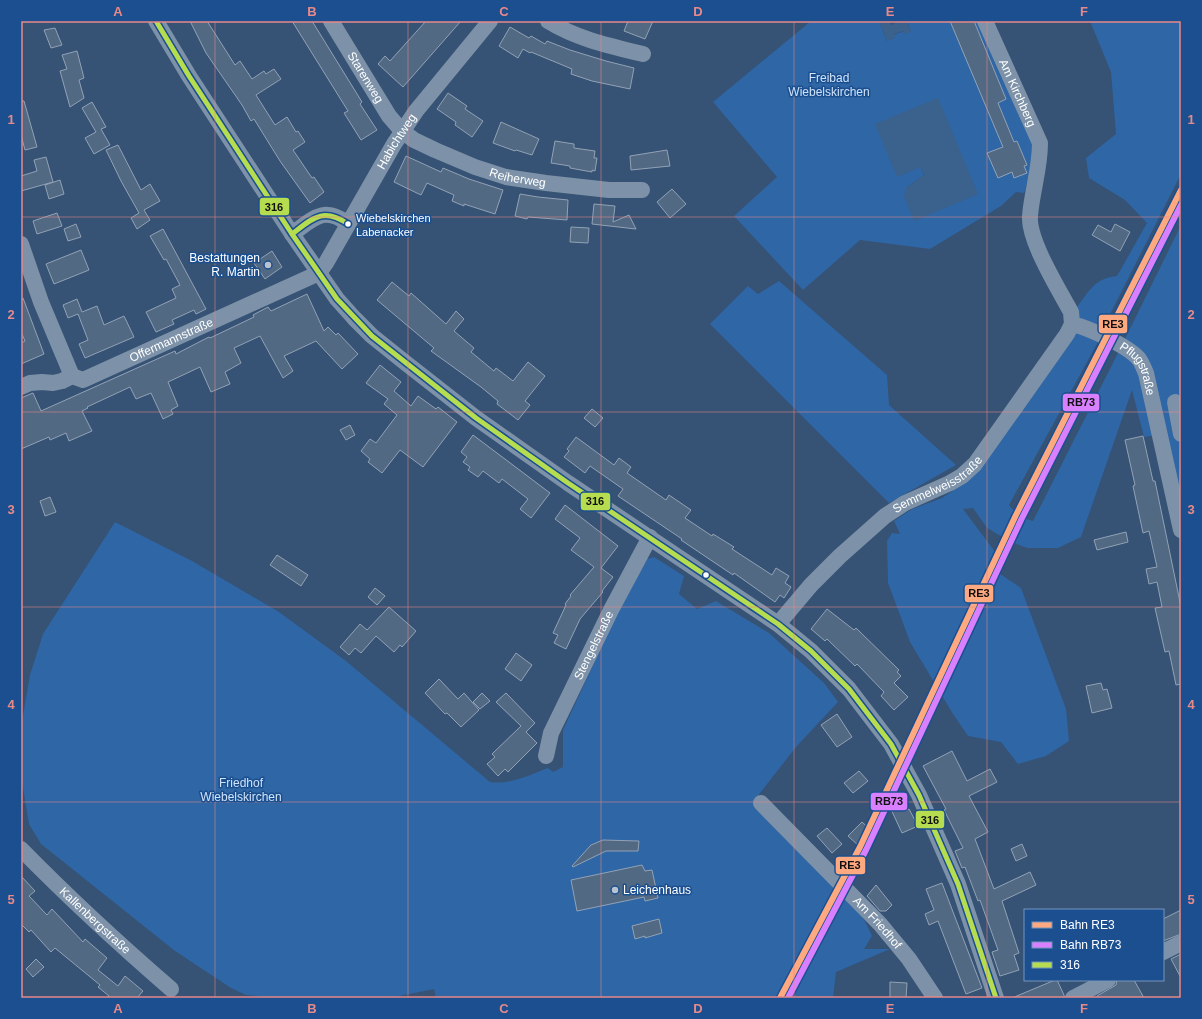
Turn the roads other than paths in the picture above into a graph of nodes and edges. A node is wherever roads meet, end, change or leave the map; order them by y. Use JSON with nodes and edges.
{"nodes":[{"id":1,"x":156,"y":21,"type":"edge"},
{"id":2,"x":331,"y":21,"type":"edge"},
{"id":3,"x":490,"y":21,"type":"edge"},
{"id":4,"x":548,"y":21,"type":"edge"},
{"id":5,"x":985,"y":21,"type":"edge"},
{"id":6,"x":643,"y":54,"type":"dead end"},
{"id":7,"x":402,"y":131,"type":"junction"},
{"id":8,"x":642,"y":190,"type":"dead end"},
{"id":9,"x":348,"y":224,"type":"junction"},
{"id":10,"x":292,"y":234,"type":"junction"},
{"id":11,"x":21,"y":244,"type":"edge"},
{"id":12,"x":319,"y":273,"type":"junction"},
{"id":13,"x":1072,"y":324,"type":"junction"},
{"id":14,"x":72,"y":376,"type":"junction"},
{"id":15,"x":21,"y":386,"type":"edge"},
{"id":16,"x":1175,"y":402,"type":"dead end"},
{"id":17,"x":1181,"y":434,"type":"edge"},
{"id":18,"x":1180,"y":521,"type":"edge"},
{"id":19,"x":650,"y":537,"type":"junction"},
{"id":20,"x":778,"y":624,"type":"junction"},
{"id":21,"x":546,"y":756,"type":"dead end"},
{"id":22,"x":761,"y":803,"type":"dead end"},
{"id":23,"x":21,"y":849,"type":"edge"},
{"id":24,"x":1181,"y":943,"type":"edge"},
{"id":25,"x":1164,"y":952,"type":"edge"},
{"id":26,"x":1106,"y":981,"type":"edge"},
{"id":27,"x":171,"y":989,"type":"dead end"},
{"id":28,"x":935,"y":998,"type":"edge"},
{"id":29,"x":996,"y":998,"type":"edge"},
{"id":30,"x":1073,"y":998,"type":"edge"}],
"edges":[{"from":1,"to":10,"type":"street"},
{"from":2,"to":7,"type":"street","name":"Starenweg"},
{"from":3,"to":7,"type":"street","name":"Habichtweg"},
{"from":4,"to":6,"type":"street"},
{"from":5,"to":13,"type":"street","name":"Am Kirchberg"},
{"from":7,"to":8,"type":"street","name":"Reiherweg"},
{"from":7,"to":9,"type":"street","name":"Habichtweg"},
{"from":9,"to":10,"type":"street"},
{"from":9,"to":12,"type":"street","name":"Habichtweg"},
{"from":10,"to":12,"type":"street"},
{"from":11,"to":14,"type":"street"},
{"from":12,"to":14,"type":"street","name":"Offermannstraße"},
{"from":12,"to":19,"type":"street"},
{"from":13,"to":18,"type":"street","name":"Pflugstraße"},
{"from":13,"to":20,"type":"street","name":"Semmelweisstraße"},
{"from":14,"to":15,"type":"street","name":"Offermannstraße"},
{"from":16,"to":17,"type":"street"},
{"from":19,"to":20,"type":"street"},
{"from":19,"to":21,"type":"street","name":"Stengelstraße"},
{"from":20,"to":29,"type":"street"},
{"from":22,"to":28,"type":"street","name":"Am Friedhof"},
{"from":23,"to":27,"type":"street","name":"Kallenbergstraße"},
{"from":24,"to":25,"type":"street"},
{"from":26,"to":30,"type":"street"}]}
